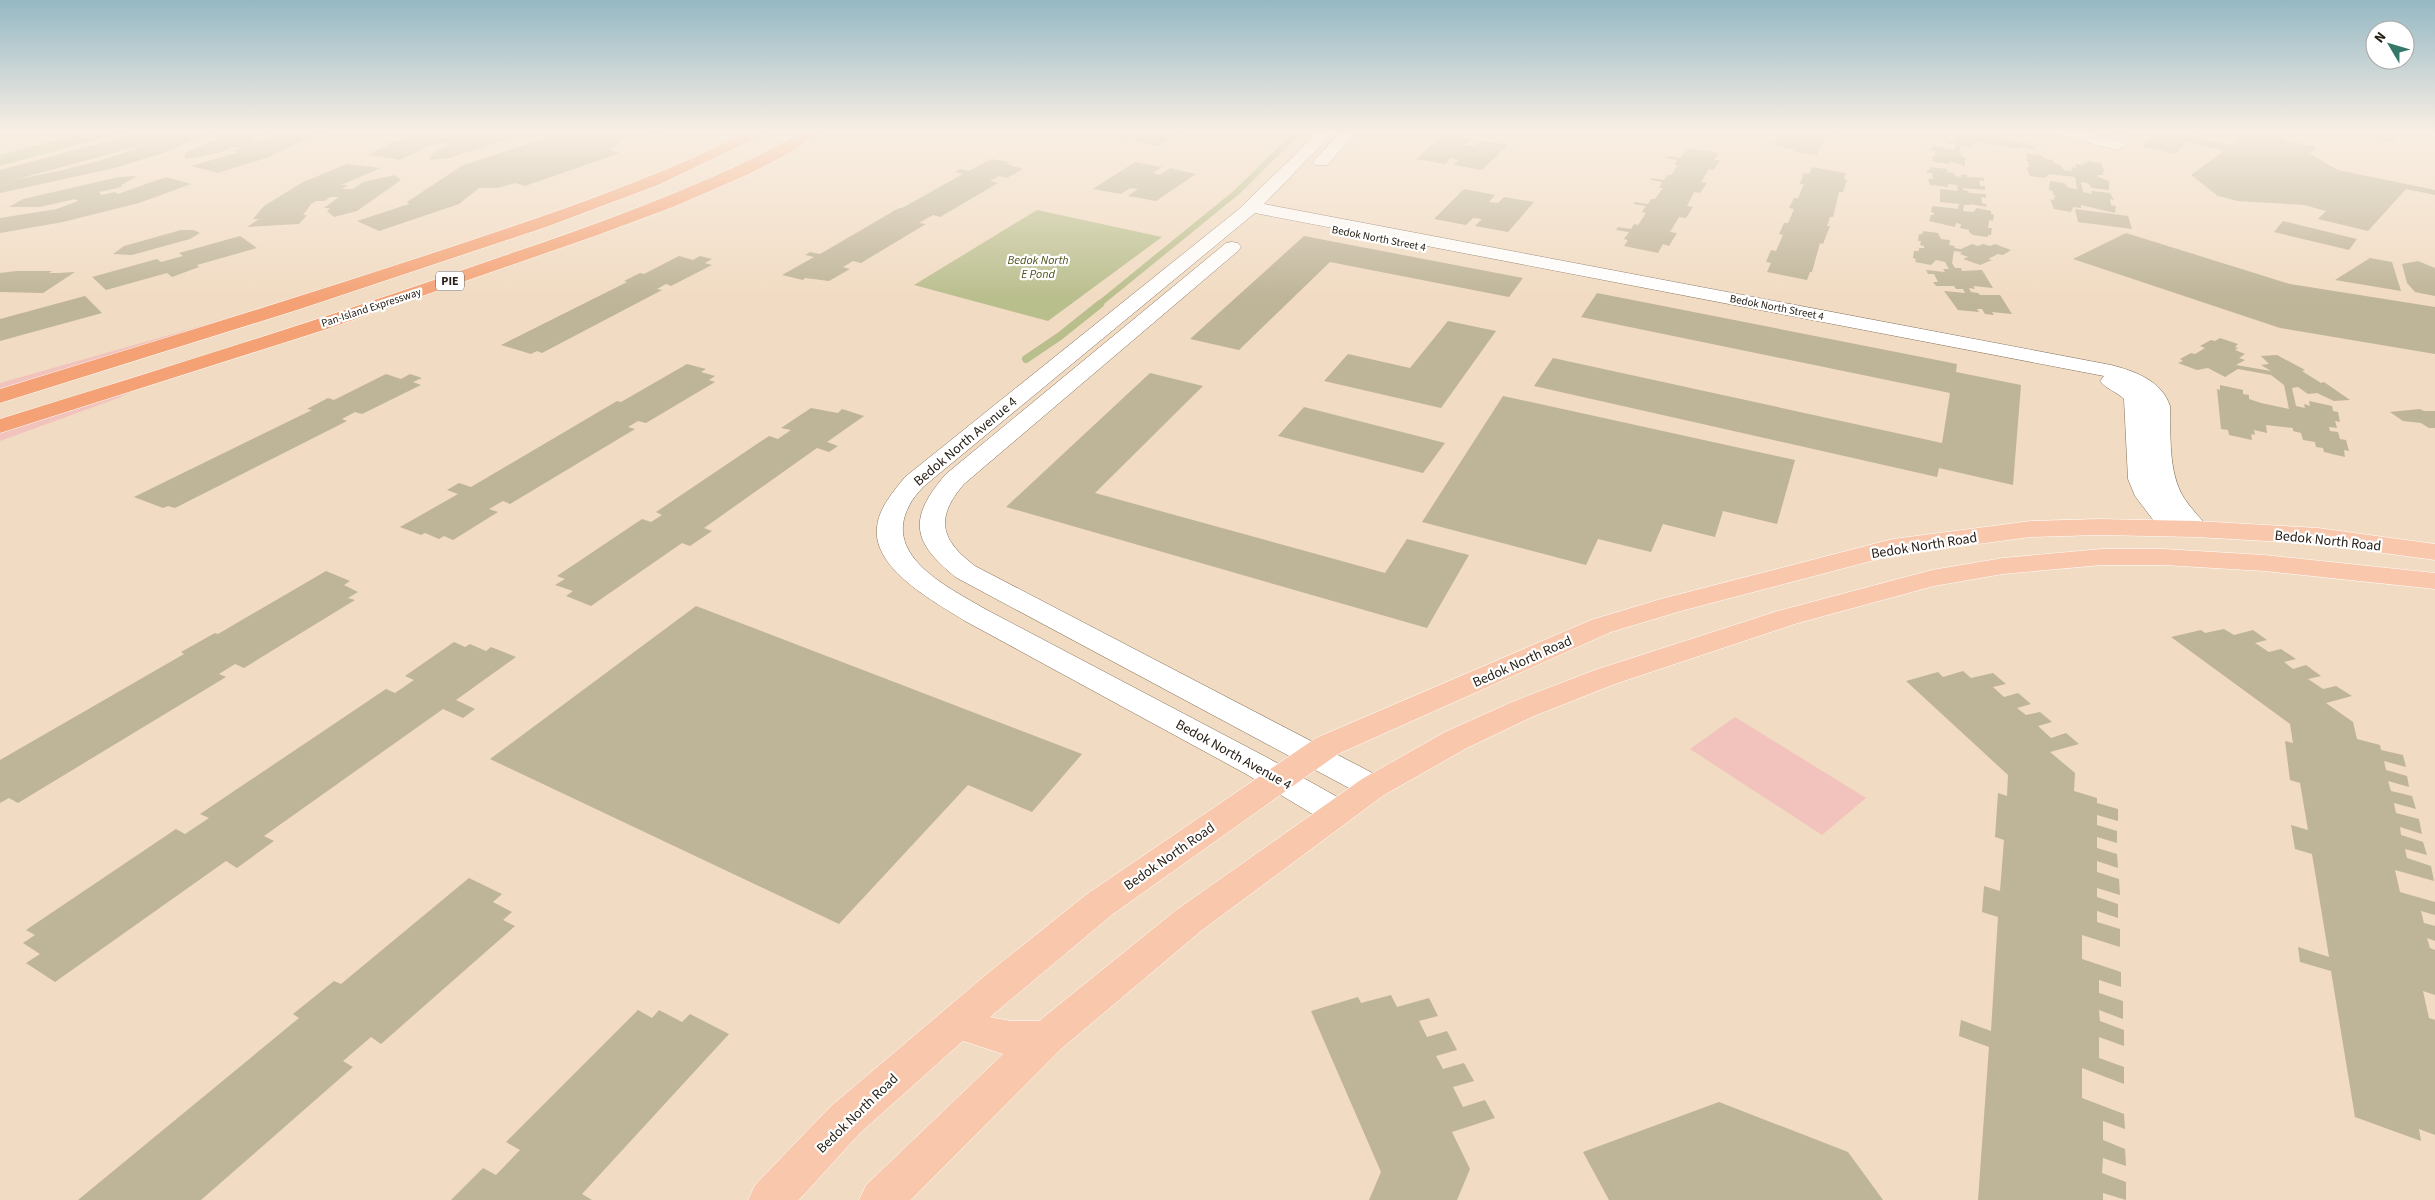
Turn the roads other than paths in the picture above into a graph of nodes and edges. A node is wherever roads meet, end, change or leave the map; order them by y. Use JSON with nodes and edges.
{"nodes":[{"id":1,"x":638,"y":187,"type":"edge"},
{"id":2,"x":702,"y":187,"type":"edge"},
{"id":3,"x":1284,"y":187,"type":"edge"},
{"id":4,"x":1262,"y":215,"type":"junction"},
{"id":5,"x":430,"y":261,"type":"junction"},
{"id":6,"x":170,"y":373,"type":"junction"},
{"id":7,"x":0,"y":383,"type":"edge"},
{"id":8,"x":0,"y":396,"type":"edge"},
{"id":9,"x":0,"y":426,"type":"edge"},
{"id":10,"x":0,"y":441,"type":"edge"},
{"id":11,"x":2184,"y":529,"type":"junction"},
{"id":12,"x":2435,"y":552,"type":"edge"},
{"id":13,"x":2435,"y":581,"type":"edge"},
{"id":14,"x":1314,"y":754,"type":"junction"},
{"id":15,"x":1279,"y":778,"type":"junction"},
{"id":16,"x":1373,"y":787,"type":"junction"},
{"id":17,"x":1336,"y":812,"type":"junction"},
{"id":18,"x":960,"y":1018,"type":"junction"},
{"id":19,"x":1047,"y":1037,"type":"junction"},
{"id":20,"x":770,"y":1200,"type":"edge"},
{"id":21,"x":881,"y":1200,"type":"edge"}],
"edges":[{"from":1,"to":5,"type":"highway","name":"Pan-Island Expressway","number":"PIE"},
{"from":2,"to":6,"type":"highway","name":"Pan-Island Expressway","number":"PIE"},
{"from":3,"to":4,"type":"street","name":"Bedok North Avenue 4"},
{"from":4,"to":11,"type":"street","name":"Bedok North Street 4"},
{"from":4,"to":14,"type":"street","name":"Bedok North Avenue 4"},
{"from":4,"to":15,"type":"street","name":"Bedok North Avenue 4"},
{"from":5,"to":7,"type":"highway"},
{"from":5,"to":8,"type":"highway","name":"Pan-Island Expressway","number":"PIE"},
{"from":6,"to":9,"type":"highway","name":"Pan-Island Expressway","number":"PIE"},
{"from":6,"to":10,"type":"highway"},
{"from":11,"to":12,"type":"main road","name":"Bedok North Road"},
{"from":11,"to":14,"type":"main road","name":"Bedok North Road"},
{"from":13,"to":16,"type":"main road","name":"Bedok North Road"},
{"from":14,"to":15,"type":"main road","name":"Bedok North Road"},
{"from":14,"to":16,"type":"street","name":"Bedok North Avenue 4"},
{"from":15,"to":17,"type":"street","name":"Bedok North Avenue 4"},
{"from":15,"to":18,"type":"main road","name":"Bedok North Road"},
{"from":16,"to":17,"type":"main road","name":"Bedok North Road"},
{"from":17,"to":19,"type":"main road","name":"Bedok North Road"},
{"from":18,"to":19,"type":"main road"},
{"from":18,"to":20,"type":"main road","name":"Bedok North Road"},
{"from":19,"to":21,"type":"main road","name":"Bedok North Road"}]}
